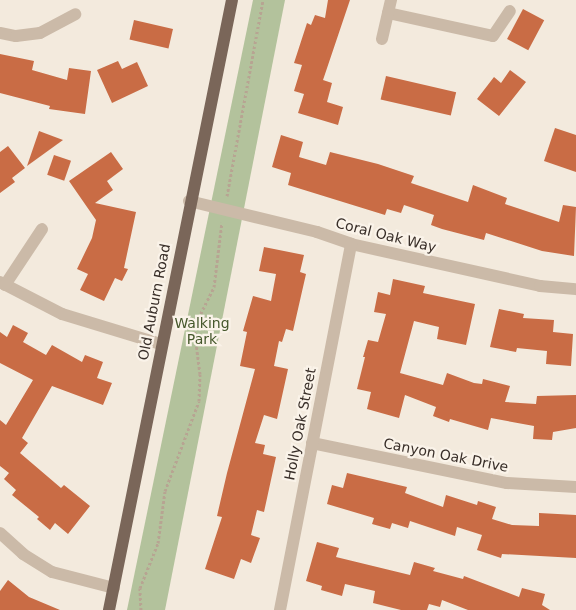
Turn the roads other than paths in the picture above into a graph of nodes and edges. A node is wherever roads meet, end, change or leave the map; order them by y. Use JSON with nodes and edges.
{"nodes":[{"id":1,"x":232,"y":0,"type":"edge"},
{"id":2,"x":389,"y":6,"type":"edge"},
{"id":3,"x":510,"y":11,"type":"dead end"},
{"id":4,"x":75,"y":14,"type":"dead end"},
{"id":5,"x":0,"y":33,"type":"edge"},
{"id":6,"x":382,"y":39,"type":"dead end"},
{"id":7,"x":189,"y":201,"type":"junction"},
{"id":8,"x":42,"y":229,"type":"dead end"},
{"id":9,"x":350,"y":244,"type":"junction"},
{"id":10,"x":3,"y":284,"type":"edge"},
{"id":11,"x":576,"y":289,"type":"edge"},
{"id":12,"x":161,"y":344,"type":"junction"},
{"id":13,"x":312,"y":443,"type":"junction"},
{"id":14,"x":576,"y":487,"type":"edge"},
{"id":15,"x":0,"y":533,"type":"edge"},
{"id":16,"x":114,"y":588,"type":"junction"},
{"id":17,"x":109,"y":610,"type":"edge"},
{"id":18,"x":280,"y":610,"type":"edge"}],
"edges":[{"from":1,"to":7,"type":"main road","name":"Old Auburn Road"},
{"from":2,"to":3,"type":"street"},
{"from":2,"to":6,"type":"street"},
{"from":4,"to":5,"type":"street"},
{"from":7,"to":9,"type":"street","name":"Coral Oak Way"},
{"from":7,"to":12,"type":"main road","name":"Old Auburn Road"},
{"from":8,"to":10,"type":"street"},
{"from":9,"to":11,"type":"street","name":"Coral Oak Way"},
{"from":9,"to":13,"type":"street","name":"Holly Oak Street"},
{"from":10,"to":12,"type":"street"},
{"from":12,"to":16,"type":"main road","name":"Old Auburn Road"},
{"from":13,"to":14,"type":"street","name":"Canyon Oak Drive"},
{"from":13,"to":18,"type":"street","name":"Holly Oak Street"},
{"from":15,"to":16,"type":"street"},
{"from":16,"to":17,"type":"main road","name":"Old Auburn Road"}]}
